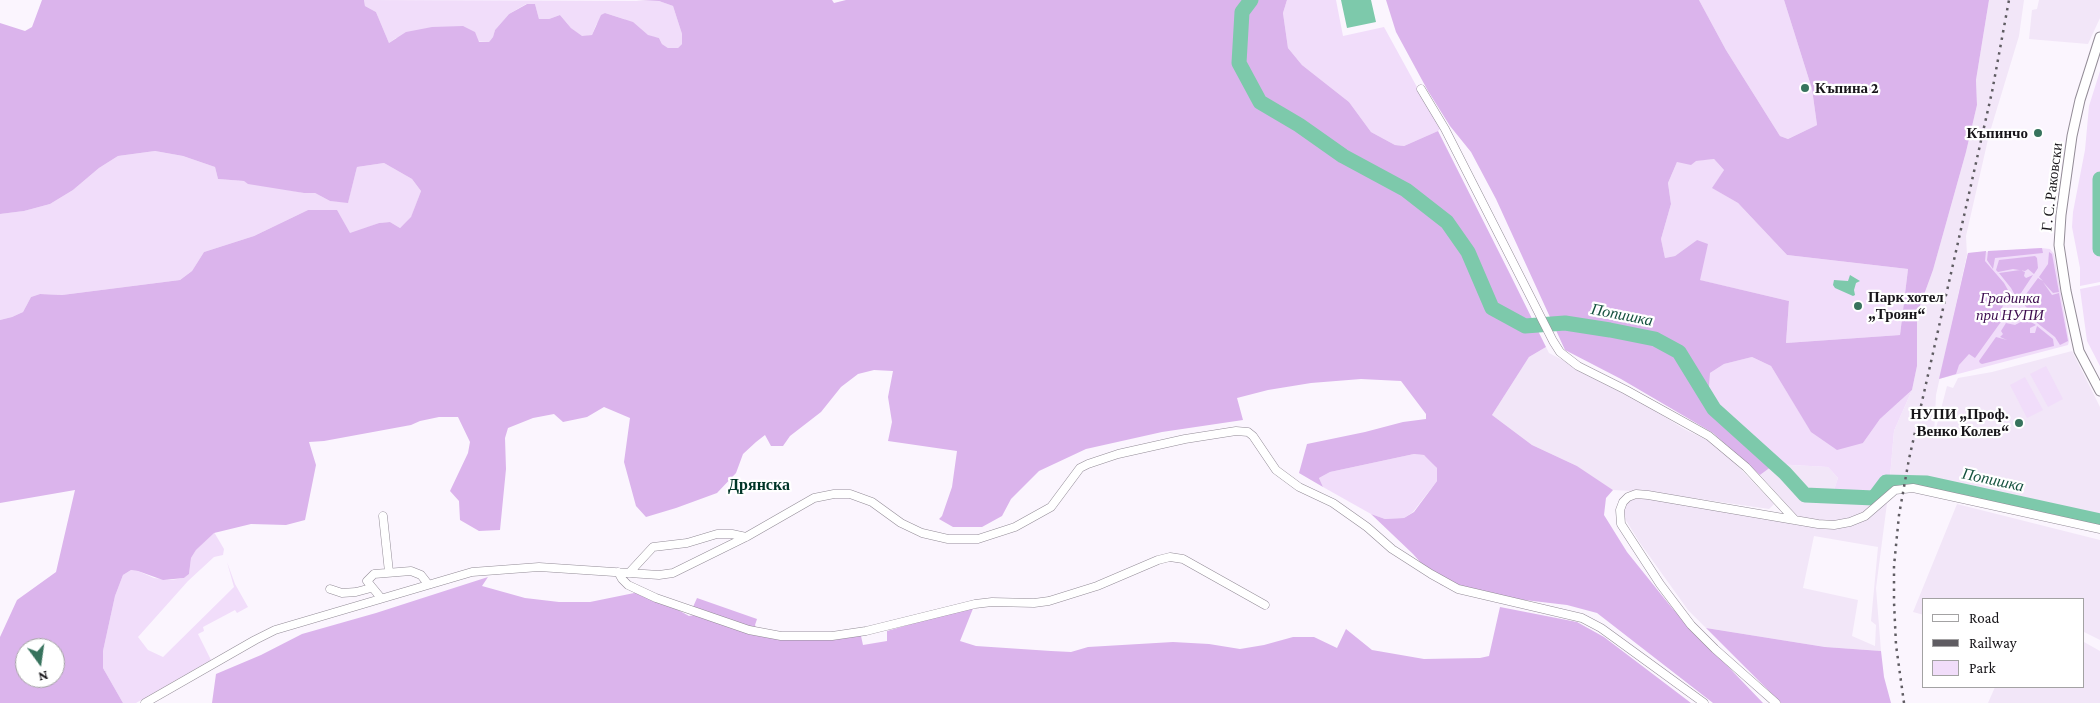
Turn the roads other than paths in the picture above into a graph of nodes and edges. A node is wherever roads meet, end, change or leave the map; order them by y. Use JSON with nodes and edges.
{"nodes":[{"id":1,"x":2100,"y":37,"type":"edge"},
{"id":2,"x":2100,"y":54,"type":"edge"},
{"id":3,"x":2089,"y":72,"type":"junction"},
{"id":4,"x":1421,"y":89,"type":"dead end"},
{"id":5,"x":2100,"y":392,"type":"edge"},
{"id":6,"x":382,"y":516,"type":"dead end"},
{"id":7,"x":1795,"y":520,"type":"junction"},
{"id":8,"x":2100,"y":530,"type":"edge"},
{"id":9,"x":746,"y":537,"type":"junction"},
{"id":10,"x":389,"y":572,"type":"junction"},
{"id":11,"x":618,"y":572,"type":"junction"},
{"id":12,"x":629,"y":573,"type":"junction"},
{"id":13,"x":428,"y":584,"type":"junction"},
{"id":14,"x":371,"y":588,"type":"junction"},
{"id":15,"x":330,"y":589,"type":"dead end"},
{"id":16,"x":381,"y":598,"type":"junction"},
{"id":17,"x":1265,"y":605,"type":"dead end"},
{"id":18,"x":145,"y":703,"type":"edge"},
{"id":19,"x":1704,"y":703,"type":"edge"},
{"id":20,"x":1776,"y":703,"type":"edge"}],
"edges":[{"from":1,"to":3,"type":"street","name":"Г. С. Раковски"},
{"from":2,"to":3,"type":"street","name":"Г. С. Раковски"},
{"from":3,"to":5,"type":"street","name":"Г. С. Раковски"},
{"from":4,"to":7,"type":"street"},
{"from":6,"to":10,"type":"street"},
{"from":7,"to":8,"type":"street"},
{"from":7,"to":20,"type":"street"},
{"from":9,"to":12,"type":"street"},
{"from":9,"to":12,"type":"street"},
{"from":9,"to":19,"type":"street"},
{"from":10,"to":13,"type":"street"},
{"from":10,"to":14,"type":"street"},
{"from":11,"to":12,"type":"street"},
{"from":11,"to":13,"type":"street"},
{"from":11,"to":17,"type":"street"},
{"from":13,"to":16,"type":"street"},
{"from":14,"to":15,"type":"street"},
{"from":14,"to":16,"type":"street"},
{"from":16,"to":18,"type":"street"}]}
